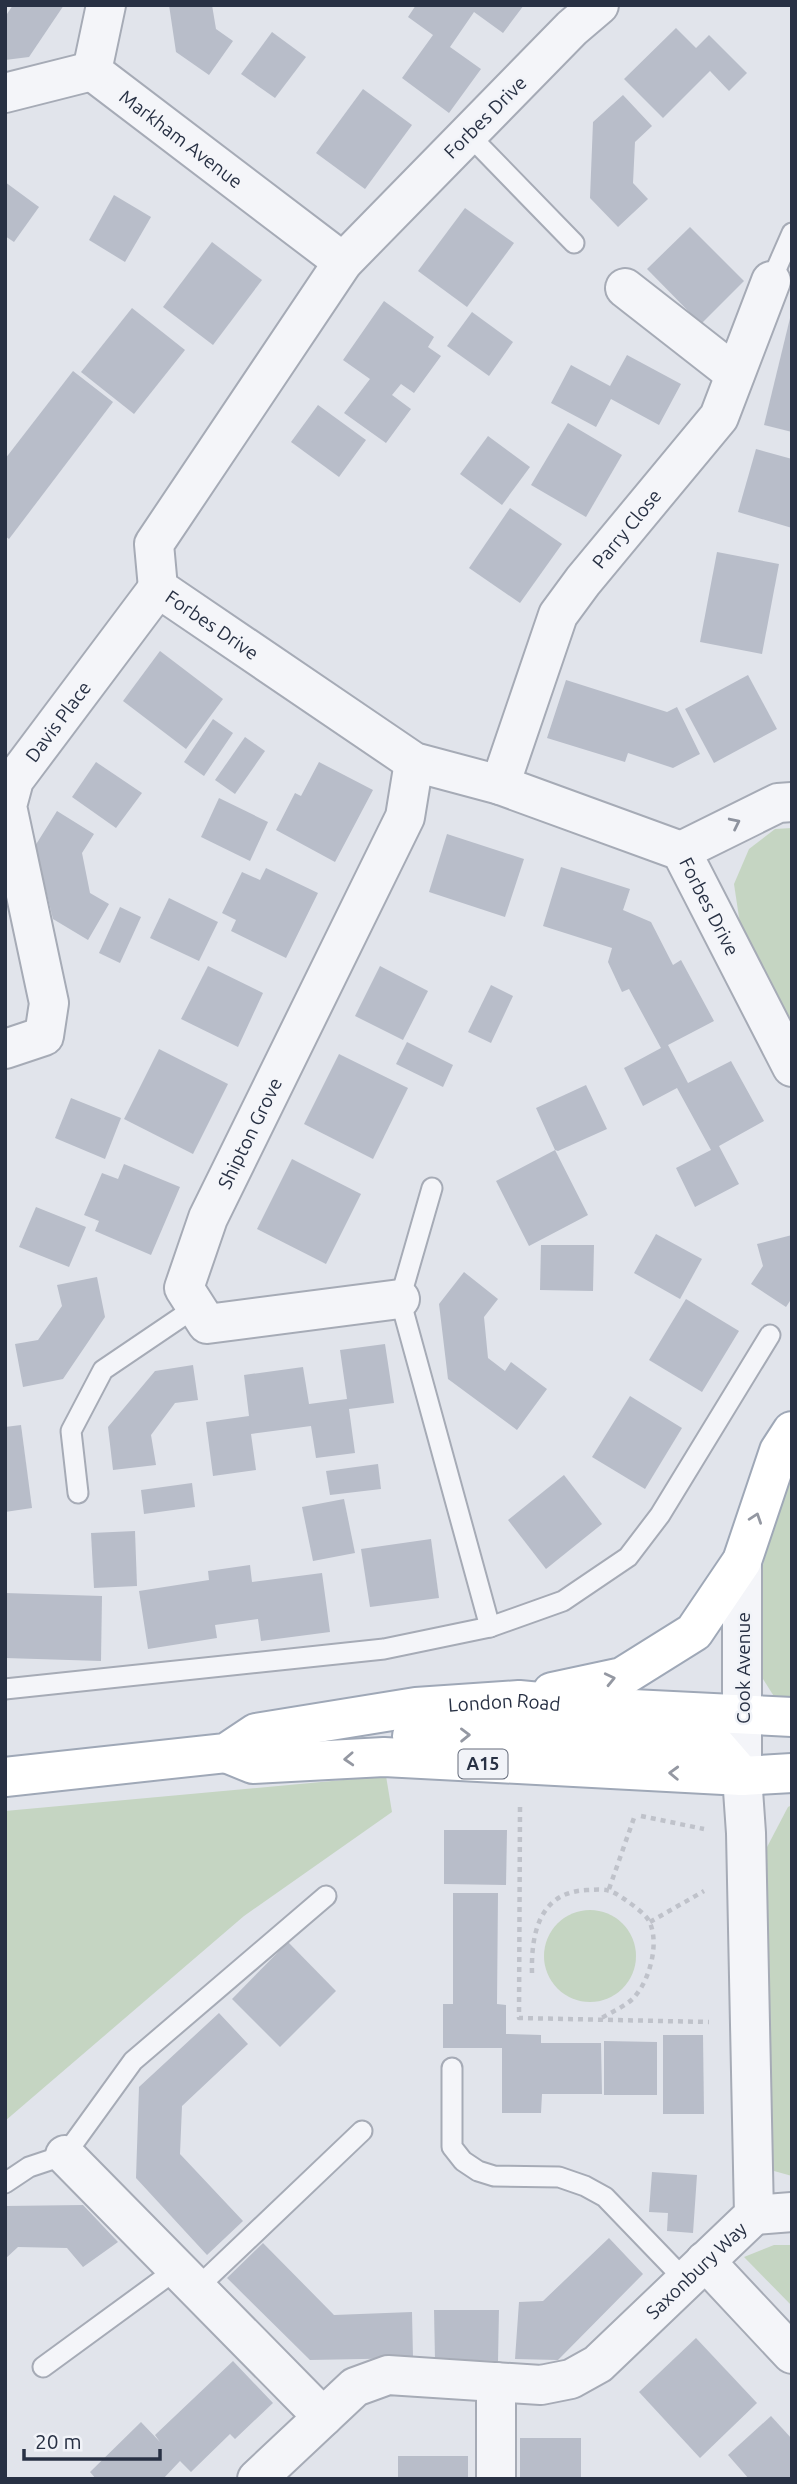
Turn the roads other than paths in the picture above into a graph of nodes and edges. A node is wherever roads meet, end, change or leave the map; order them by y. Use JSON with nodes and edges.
{"nodes":[{"id":1,"x":106,"y":5,"type":"edge"},
{"id":2,"x":599,"y":5,"type":"edge"},
{"id":3,"x":92,"y":71,"type":"junction"},
{"id":4,"x":5,"y":93,"type":"edge"},
{"id":5,"x":468,"y":134,"type":"junction"},
{"id":6,"x":792,"y":233,"type":"edge"},
{"id":7,"x":574,"y":243,"type":"dead end"},
{"id":8,"x":342,"y":262,"type":"junction"},
{"id":9,"x":771,"y":281,"type":"joint"},
{"id":10,"x":625,"y":288,"type":"dead end"},
{"id":11,"x":735,"y":373,"type":"junction"},
{"id":12,"x":159,"y":588,"type":"junction"},
{"id":13,"x":414,"y":762,"type":"junction"},
{"id":14,"x":500,"y":785,"type":"junction"},
{"id":15,"x":792,"y":802,"type":"edge"},
{"id":16,"x":681,"y":850,"type":"junction"},
{"id":17,"x":5,"y":1049,"type":"edge"},
{"id":18,"x":792,"y":1067,"type":"edge"},
{"id":19,"x":432,"y":1188,"type":"dead end"},
{"id":20,"x":400,"y":1299,"type":"junction"},
{"id":21,"x":196,"y":1307,"type":"junction"},
{"id":22,"x":770,"y":1335,"type":"dead end"},
{"id":23,"x":792,"y":1431,"type":"edge"},
{"id":24,"x":78,"y":1493,"type":"dead end"},
{"id":25,"x":742,"y":1561,"type":"junction"},
{"id":26,"x":490,"y":1627,"type":"junction"},
{"id":27,"x":5,"y":1689,"type":"edge"},
{"id":28,"x":519,"y":1700,"type":"junction"},
{"id":29,"x":744,"y":1715,"type":"junction"},
{"id":30,"x":352,"y":1717,"type":"junction"},
{"id":31,"x":792,"y":1717,"type":"edge"},
{"id":32,"x":226,"y":1753,"type":"junction"},
{"id":33,"x":792,"y":1773,"type":"edge"},
{"id":34,"x":743,"y":1776,"type":"junction"},
{"id":35,"x":5,"y":1777,"type":"edge"},
{"id":36,"x":326,"y":1896,"type":"dead end"},
{"id":37,"x":452,"y":2068,"type":"dead end"},
{"id":38,"x":362,"y":2131,"type":"dead end"},
{"id":39,"x":65,"y":2155,"type":"junction"},
{"id":40,"x":5,"y":2183,"type":"edge"},
{"id":41,"x":792,"y":2212,"type":"edge"},
{"id":42,"x":754,"y":2215,"type":"junction"},
{"id":43,"x":695,"y":2271,"type":"junction"},
{"id":44,"x":187,"y":2278,"type":"junction"},
{"id":45,"x":792,"y":2354,"type":"edge"},
{"id":46,"x":43,"y":2367,"type":"dead end"},
{"id":47,"x":496,"y":2382,"type":"junction"},
{"id":48,"x":323,"y":2417,"type":"junction"},
{"id":49,"x":257,"y":2479,"type":"edge"},
{"id":50,"x":496,"y":2479,"type":"edge"}],
"edges":[{"from":1,"to":3,"type":"street"},
{"from":2,"to":5,"type":"street","name":"Forbes Drive"},
{"from":3,"to":4,"type":"street"},
{"from":3,"to":8,"type":"street","name":"Markham Avenue"},
{"from":5,"to":7,"type":"lane"},
{"from":5,"to":8,"type":"street","name":"Forbes Drive"},
{"from":6,"to":9,"type":"lane"},
{"from":8,"to":12,"type":"street","name":"Forbes Drive"},
{"from":9,"to":11,"type":"street","name":"Parry Close"},
{"from":10,"to":11,"type":"street"},
{"from":11,"to":14,"type":"street","name":"Parry Close"},
{"from":12,"to":13,"type":"street","name":"Forbes Drive"},
{"from":12,"to":17,"type":"street","name":"Davis Place"},
{"from":13,"to":14,"type":"street","name":"Forbes Drive"},
{"from":13,"to":21,"type":"street","name":"Shipton Grove"},
{"from":14,"to":16,"type":"street","name":"Forbes Drive"},
{"from":16,"to":15,"type":"street","one_way":true},
{"from":16,"to":18,"type":"street","name":"Forbes Drive"},
{"from":19,"to":20,"type":"lane"},
{"from":20,"to":21,"type":"street"},
{"from":20,"to":26,"type":"lane"},
{"from":21,"to":24,"type":"lane"},
{"from":22,"to":26,"type":"lane"},
{"from":25,"to":23,"type":"main road","name":"Cook Avenue","number":"A15","one_way":true},
{"from":28,"to":25,"type":"main road","name":"Cook Avenue","number":"A15","one_way":true},
{"from":25,"to":29,"type":"street","name":"Cook Avenue"},
{"from":26,"to":27,"type":"lane"},
{"from":28,"to":29,"type":"main road","name":"London Road","number":"A15"},
{"from":28,"to":30,"type":"main road","name":"London Road","number":"A15"},
{"from":29,"to":31,"type":"main road","name":"London Road","number":"A15"},
{"from":29,"to":34,"type":"street","name":"Cook Avenue"},
{"from":30,"to":32,"type":"main road","name":"London Road","number":"A15"},
{"from":30,"to":34,"type":"main road","one_way":true},
{"from":34,"to":32,"type":"main road","name":"London Road","number":"A15","one_way":true},
{"from":32,"to":35,"type":"main road","name":"London Road","number":"A15"},
{"from":33,"to":34,"type":"main road","name":"London Road","number":"A15"},
{"from":34,"to":42,"type":"street","name":"Saxonbury Way"},
{"from":36,"to":39,"type":"lane"},
{"from":37,"to":43,"type":"lane"},
{"from":38,"to":44,"type":"lane"},
{"from":39,"to":40,"type":"lane"},
{"from":39,"to":44,"type":"street"},
{"from":41,"to":42,"type":"street"},
{"from":42,"to":43,"type":"street","name":"Saxonbury Way"},
{"from":43,"to":45,"type":"street"},
{"from":43,"to":47,"type":"street","name":"Saxonbury Way"},
{"from":44,"to":46,"type":"lane"},
{"from":44,"to":48,"type":"street"},
{"from":47,"to":48,"type":"street","name":"Saxonbury Way"},
{"from":47,"to":50,"type":"street"},
{"from":48,"to":49,"type":"street","name":"Saxonbury Way"}]}
